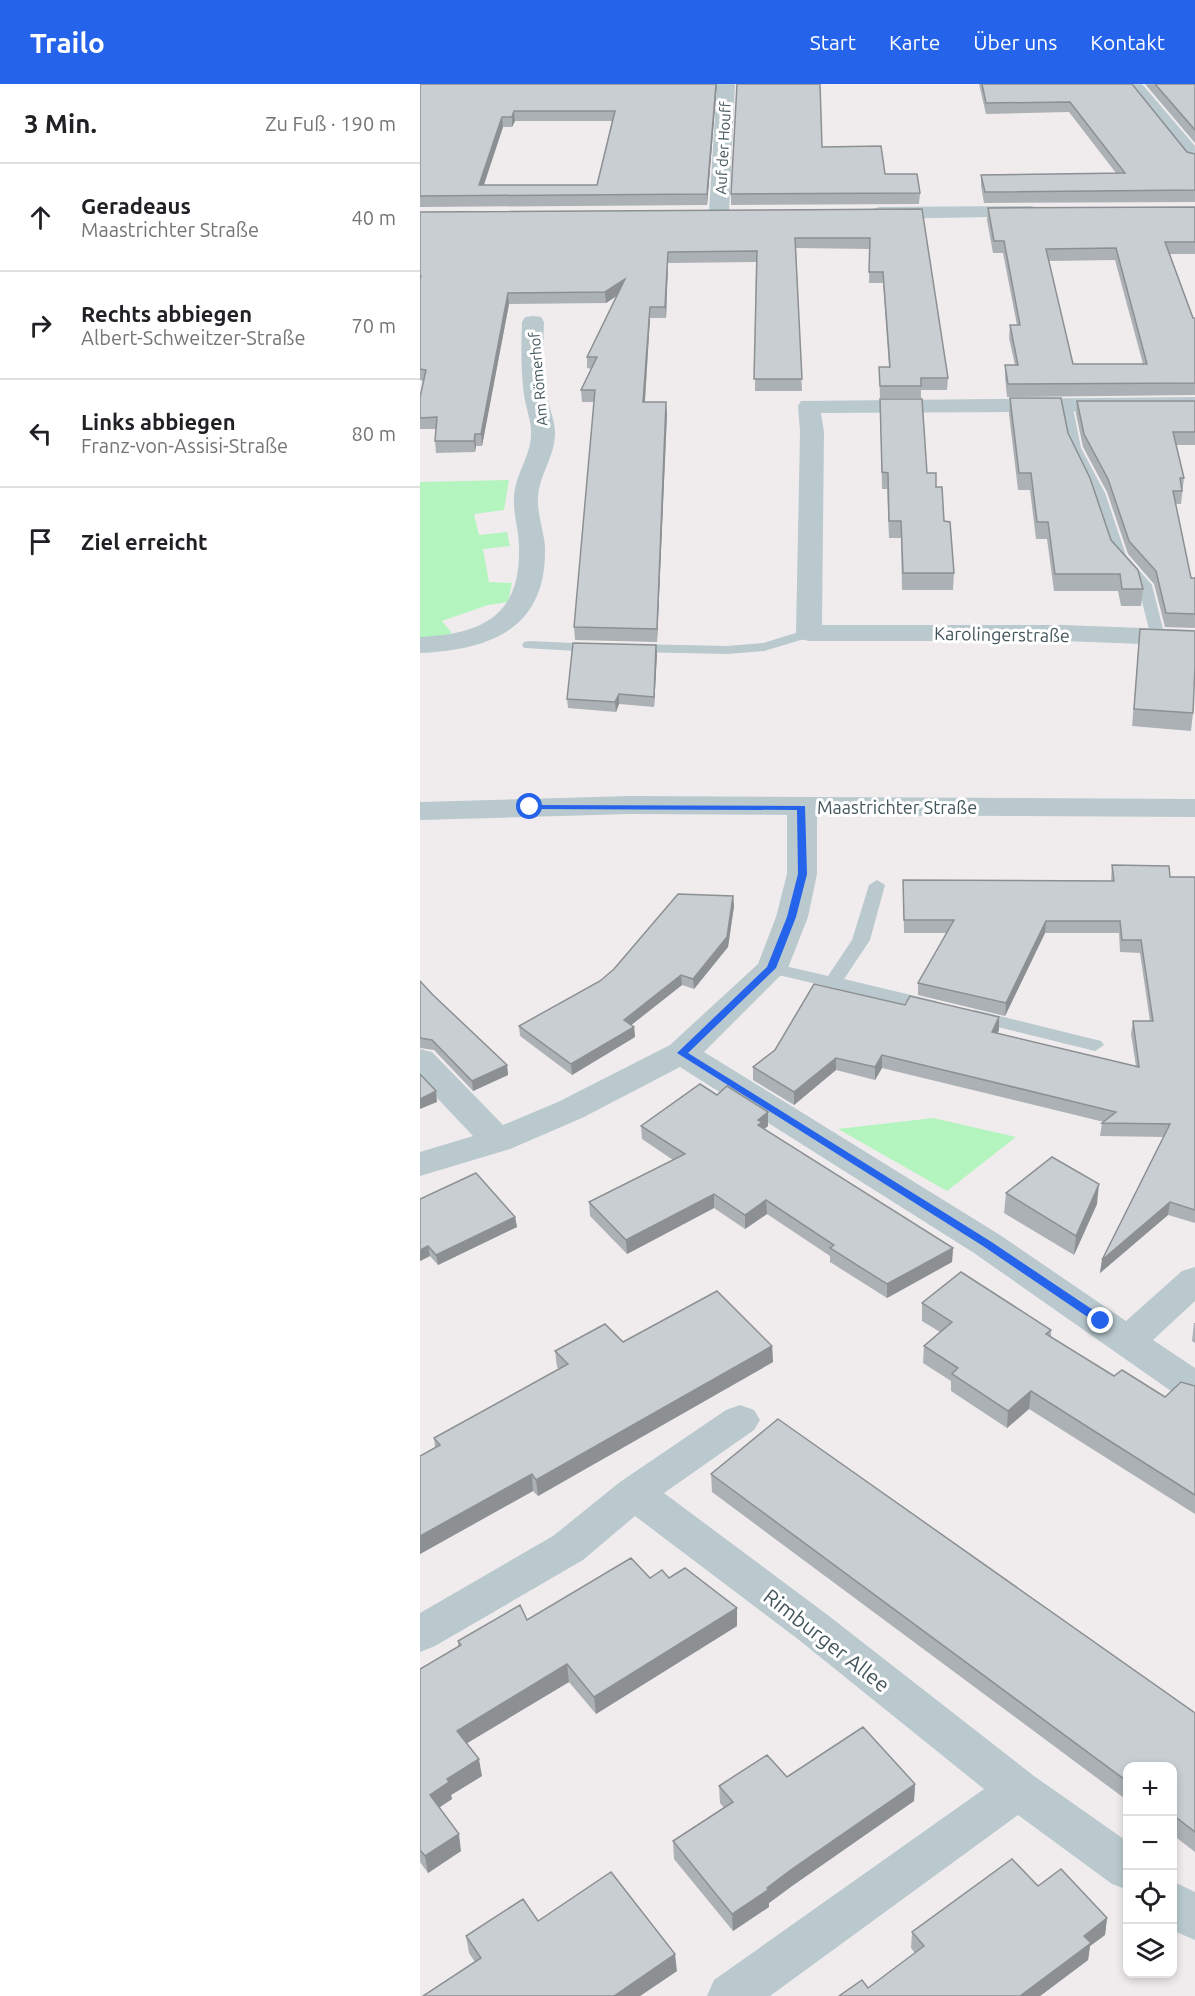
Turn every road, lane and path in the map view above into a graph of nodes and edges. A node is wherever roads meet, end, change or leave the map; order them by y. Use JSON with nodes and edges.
{"nodes":[{"id":1,"x":726,"y":84,"type":"edge"},
{"id":2,"x":1132,"y":84,"type":"edge"},
{"id":3,"x":1195,"y":158,"type":"edge"},
{"id":4,"x":1054,"y":211,"type":"edge"},
{"id":5,"x":697,"y":212,"type":"edge"},
{"id":6,"x":854,"y":213,"type":"edge"},
{"id":7,"x":534,"y":322,"type":"dead end"},
{"id":8,"x":1066,"y":403,"type":"junction"},
{"id":9,"x":1195,"y":404,"type":"edge"},
{"id":10,"x":809,"y":633,"type":"junction"},
{"id":11,"x":1158,"y":637,"type":"junction"},
{"id":12,"x":1195,"y":638,"type":"edge"},
{"id":13,"x":420,"y":645,"type":"edge"},
{"id":14,"x":529,"y":645,"type":"dead end"},
{"id":15,"x":802,"y":807,"type":"junction"},
{"id":16,"x":1195,"y":808,"type":"edge"},
{"id":17,"x":420,"y":811,"type":"edge"},
{"id":18,"x":877,"y":885,"type":"dead end"},
{"id":19,"x":772,"y":968,"type":"junction"},
{"id":20,"x":833,"y":982,"type":"junction"},
{"id":21,"x":1095,"y":1045,"type":"dead end"},
{"id":22,"x":682,"y":1053,"type":"junction"},
{"id":23,"x":420,"y":1060,"type":"edge"},
{"id":24,"x":498,"y":1142,"type":"junction"},
{"id":25,"x":420,"y":1164,"type":"edge"},
{"id":26,"x":1195,"y":1280,"type":"edge"},
{"id":27,"x":1129,"y":1340,"type":"junction"},
{"id":28,"x":1195,"y":1388,"type":"edge"},
{"id":29,"x":740,"y":1420,"type":"dead end"},
{"id":30,"x":634,"y":1493,"type":"junction"},
{"id":31,"x":420,"y":1634,"type":"edge"},
{"id":32,"x":1018,"y":1790,"type":"junction"},
{"id":33,"x":1123,"y":1865,"type":"edge"},
{"id":34,"x":1177,"y":1905,"type":"edge"},
{"id":35,"x":1195,"y":1919,"type":"edge"},
{"id":36,"x":732,"y":1996,"type":"edge"}],
"edges":[{"from":1,"to":5,"type":"street","name":"Auf der Houff"},
{"from":2,"to":3,"type":"street"},
{"from":4,"to":6,"type":"street"},
{"from":7,"to":13,"type":"street","name":"Am Römerhof"},
{"from":8,"to":9,"type":"street"},
{"from":8,"to":10,"type":"street"},
{"from":8,"to":11,"type":"lane"},
{"from":10,"to":11,"type":"street","name":"Karolingerstraße"},
{"from":10,"to":14,"type":"lane","name":"Karolingerstraße"},
{"from":11,"to":12,"type":"street","name":"Karolingerstraße"},
{"from":15,"to":16,"type":"street","name":"Maastrichter Straße"},
{"from":15,"to":17,"type":"street","name":"Maastrichter Straße"},
{"from":15,"to":19,"type":"street"},
{"from":18,"to":20,"type":"lane"},
{"from":19,"to":20,"type":"lane"},
{"from":19,"to":22,"type":"street"},
{"from":20,"to":21,"type":"lane"},
{"from":22,"to":24,"type":"street"},
{"from":22,"to":27,"type":"street"},
{"from":23,"to":24,"type":"street"},
{"from":24,"to":25,"type":"street"},
{"from":26,"to":27,"type":"street"},
{"from":27,"to":28,"type":"street"},
{"from":29,"to":30,"type":"street"},
{"from":30,"to":31,"type":"street"},
{"from":30,"to":32,"type":"street","name":"Rimburger Allee"},
{"from":32,"to":33,"type":"street","name":"Rimburger Allee"},
{"from":32,"to":36,"type":"street"},
{"from":34,"to":35,"type":"street"}]}
